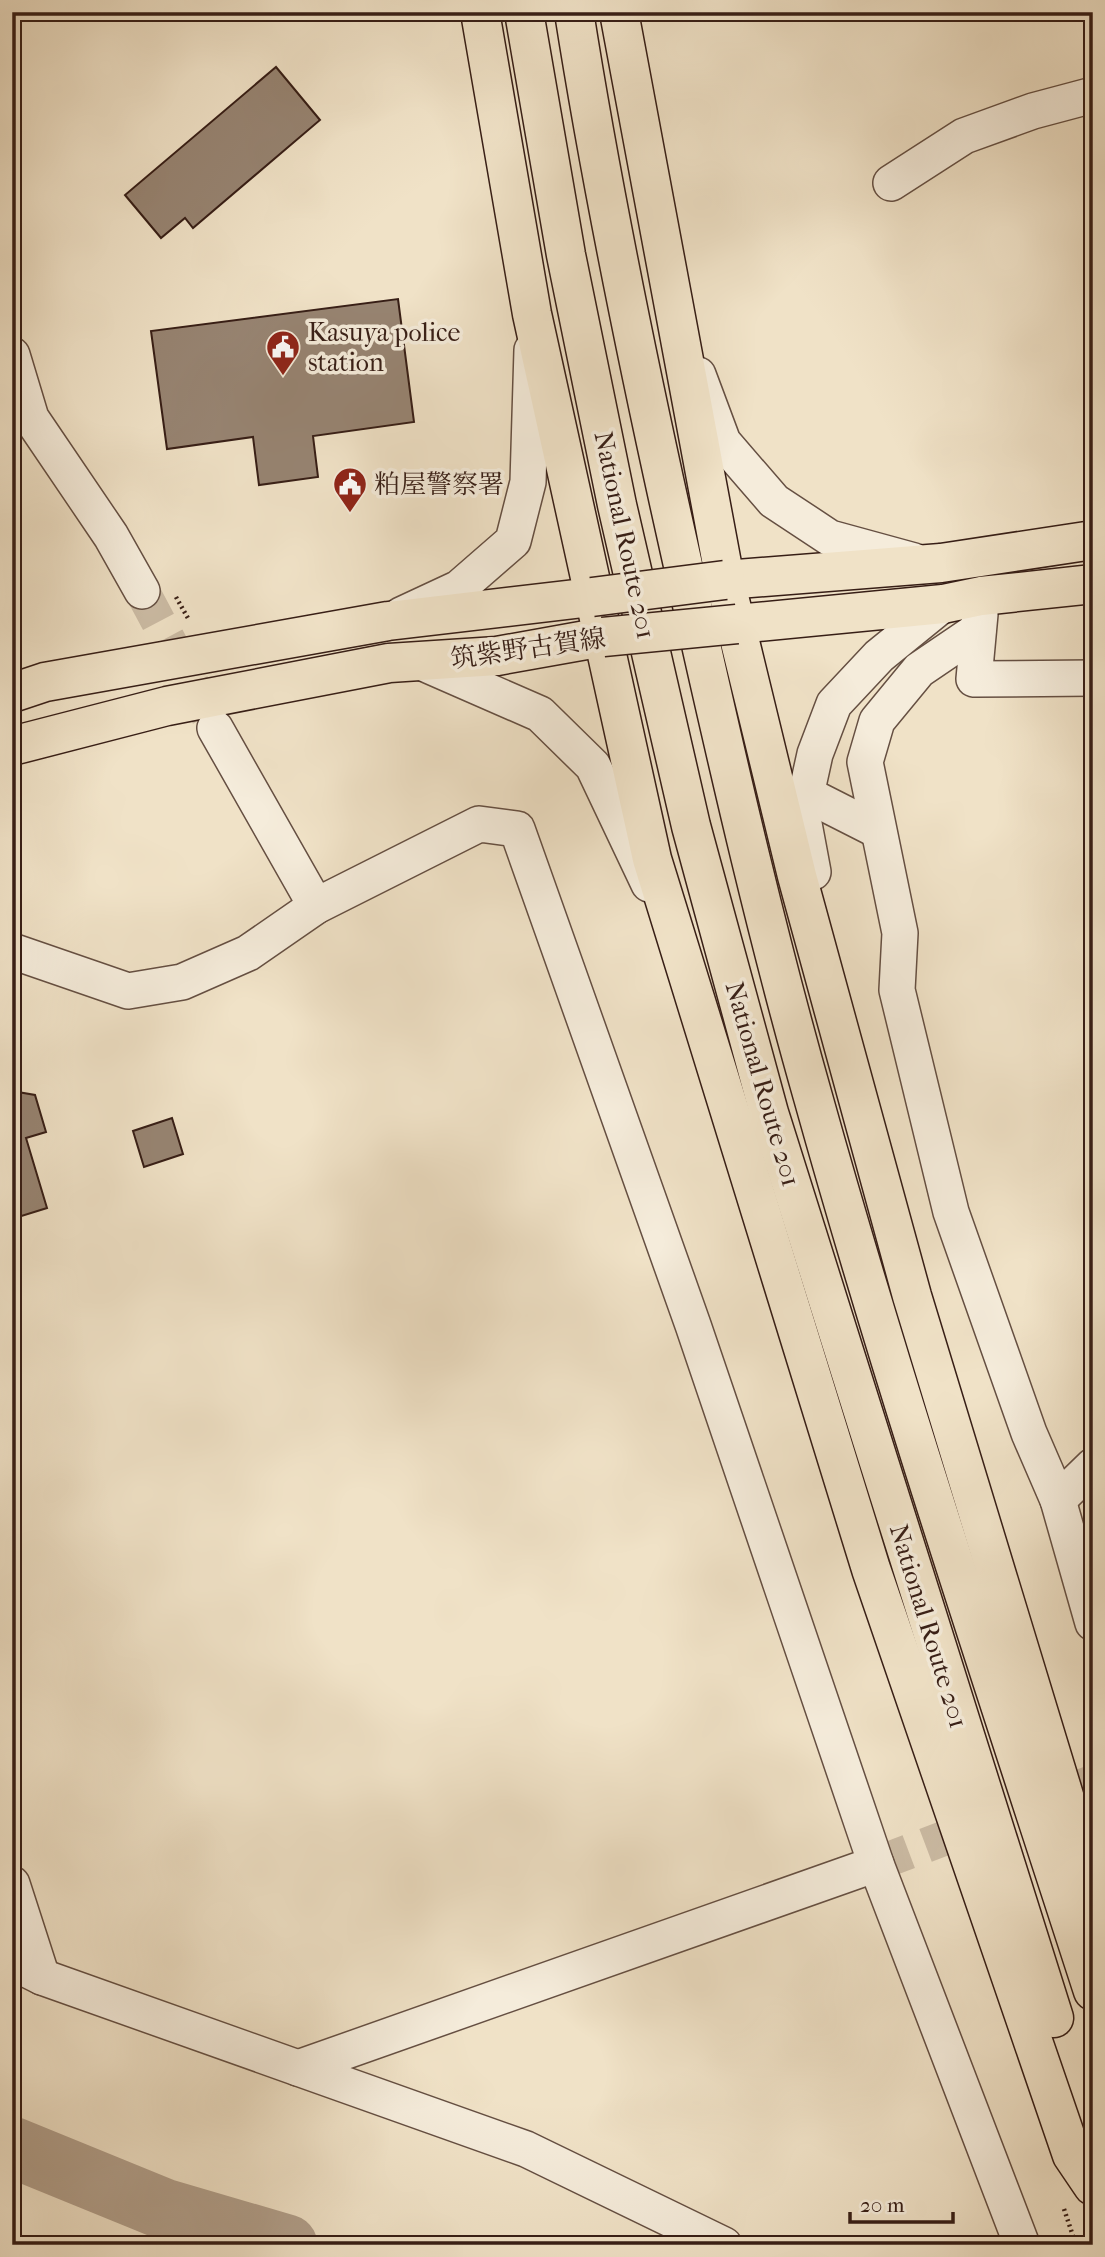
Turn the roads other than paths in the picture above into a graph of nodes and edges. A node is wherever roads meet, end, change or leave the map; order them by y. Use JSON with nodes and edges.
{"nodes":[{"id":1,"x":480,"y":12,"type":"edge"},
{"id":2,"x":524,"y":12,"type":"edge"},
{"id":3,"x":574,"y":12,"type":"edge"},
{"id":4,"x":619,"y":12,"type":"edge"},
{"id":5,"x":1093,"y":95,"type":"edge"},
{"id":6,"x":891,"y":183,"type":"dead end"},
{"id":7,"x":532,"y":314,"type":"junction"},
{"id":8,"x":679,"y":326,"type":"junction"},
{"id":9,"x":12,"y":355,"type":"edge"},
{"id":10,"x":1093,"y":540,"type":"edge"},
{"id":11,"x":941,"y":563,"type":"junction"},
{"id":12,"x":725,"y":580,"type":"junction"},
{"id":13,"x":1093,"y":584,"type":"edge"},
{"id":14,"x":142,"y":591,"type":"tunnel mouth"},
{"id":15,"x":592,"y":597,"type":"junction"},
{"id":16,"x":943,"y":604,"type":"junction"},
{"id":17,"x":980,"y":613,"type":"junction"},
{"id":18,"x":388,"y":621,"type":"junction"},
{"id":19,"x":737,"y":624,"type":"junction"},
{"id":20,"x":603,"y":637,"type":"junction"},
{"id":21,"x":421,"y":662,"type":"junction"},
{"id":22,"x":1093,"y":678,"type":"edge"},
{"id":23,"x":12,"y":693,"type":"edge"},
{"id":24,"x":215,"y":728,"type":"tunnel mouth"},
{"id":25,"x":12,"y":746,"type":"edge"},
{"id":26,"x":806,"y":794,"type":"junction"},
{"id":27,"x":877,"y":830,"type":"junction"},
{"id":28,"x":316,"y":906,"type":"junction"},
{"id":29,"x":12,"y":951,"type":"edge"},
{"id":30,"x":680,"y":951,"type":"junction"},
{"id":31,"x":872,"y":1155,"type":"junction"},
{"id":32,"x":1093,"y":1466,"type":"edge"},
{"id":33,"x":1058,"y":1500,"type":"junction"},
{"id":34,"x":1093,"y":1623,"type":"edge"},
{"id":35,"x":876,"y":1864,"type":"junction"},
{"id":36,"x":12,"y":1884,"type":"edge"},
{"id":37,"x":1093,"y":1891,"type":"edge"},
{"id":38,"x":27,"y":1969,"type":"edge"},
{"id":39,"x":1093,"y":1991,"type":"edge"},
{"id":40,"x":299,"y":2068,"type":"junction"},
{"id":41,"x":1093,"y":2133,"type":"edge"},
{"id":42,"x":1093,"y":2186,"type":"edge"},
{"id":43,"x":724,"y":2245,"type":"edge"},
{"id":44,"x":1022,"y":2245,"type":"edge"}],
"edges":[{"from":1,"to":7,"type":"main road"},
{"from":2,"to":41,"type":"main road","name":"National Route 201"},
{"from":3,"to":39,"type":"main road","name":"National Route 201"},
{"from":4,"to":8,"type":"main road"},
{"from":5,"to":6,"type":"street"},
{"from":7,"to":15,"type":"main road"},
{"from":7,"to":18,"type":"street"},
{"from":8,"to":11,"type":"street"},
{"from":8,"to":12,"type":"main road"},
{"from":9,"to":14,"type":"street"},
{"from":10,"to":11,"type":"main road","name":"筑紫野古賀線"},
{"from":11,"to":12,"type":"main road","name":"筑紫野古賀線"},
{"from":12,"to":15,"type":"main road","name":"筑紫野古賀線","bridge":true},
{"from":12,"to":19,"type":"main road"},
{"from":13,"to":17,"type":"main road","name":"筑紫野古賀線"},
{"from":15,"to":18,"type":"main road","name":"筑紫野古賀線"},
{"from":15,"to":20,"type":"main road"},
{"from":16,"to":17,"type":"main road","name":"筑紫野古賀線"},
{"from":16,"to":19,"type":"main road","name":"筑紫野古賀線"},
{"from":16,"to":26,"type":"street"},
{"from":17,"to":22,"type":"street"},
{"from":17,"to":27,"type":"street"},
{"from":18,"to":23,"type":"main road","name":"筑紫野古賀線"},
{"from":19,"to":20,"type":"main road","name":"筑紫野古賀線","bridge":true},
{"from":19,"to":31,"type":"main road"},
{"from":20,"to":21,"type":"main road","name":"筑紫野古賀線"},
{"from":20,"to":30,"type":"main road"},
{"from":21,"to":25,"type":"main road","name":"筑紫野古賀線"},
{"from":21,"to":30,"type":"street"},
{"from":24,"to":28,"type":"street"},
{"from":26,"to":27,"type":"street"},
{"from":26,"to":31,"type":"street"},
{"from":27,"to":33,"type":"street"},
{"from":28,"to":29,"type":"street"},
{"from":28,"to":35,"type":"street"},
{"from":30,"to":42,"type":"main road"},
{"from":31,"to":37,"type":"main road"},
{"from":32,"to":33,"type":"street"},
{"from":33,"to":34,"type":"street"},
{"from":35,"to":40,"type":"street"},
{"from":35,"to":44,"type":"street"},
{"from":36,"to":38,"type":"street"},
{"from":38,"to":40,"type":"street"},
{"from":40,"to":43,"type":"street"}]}
